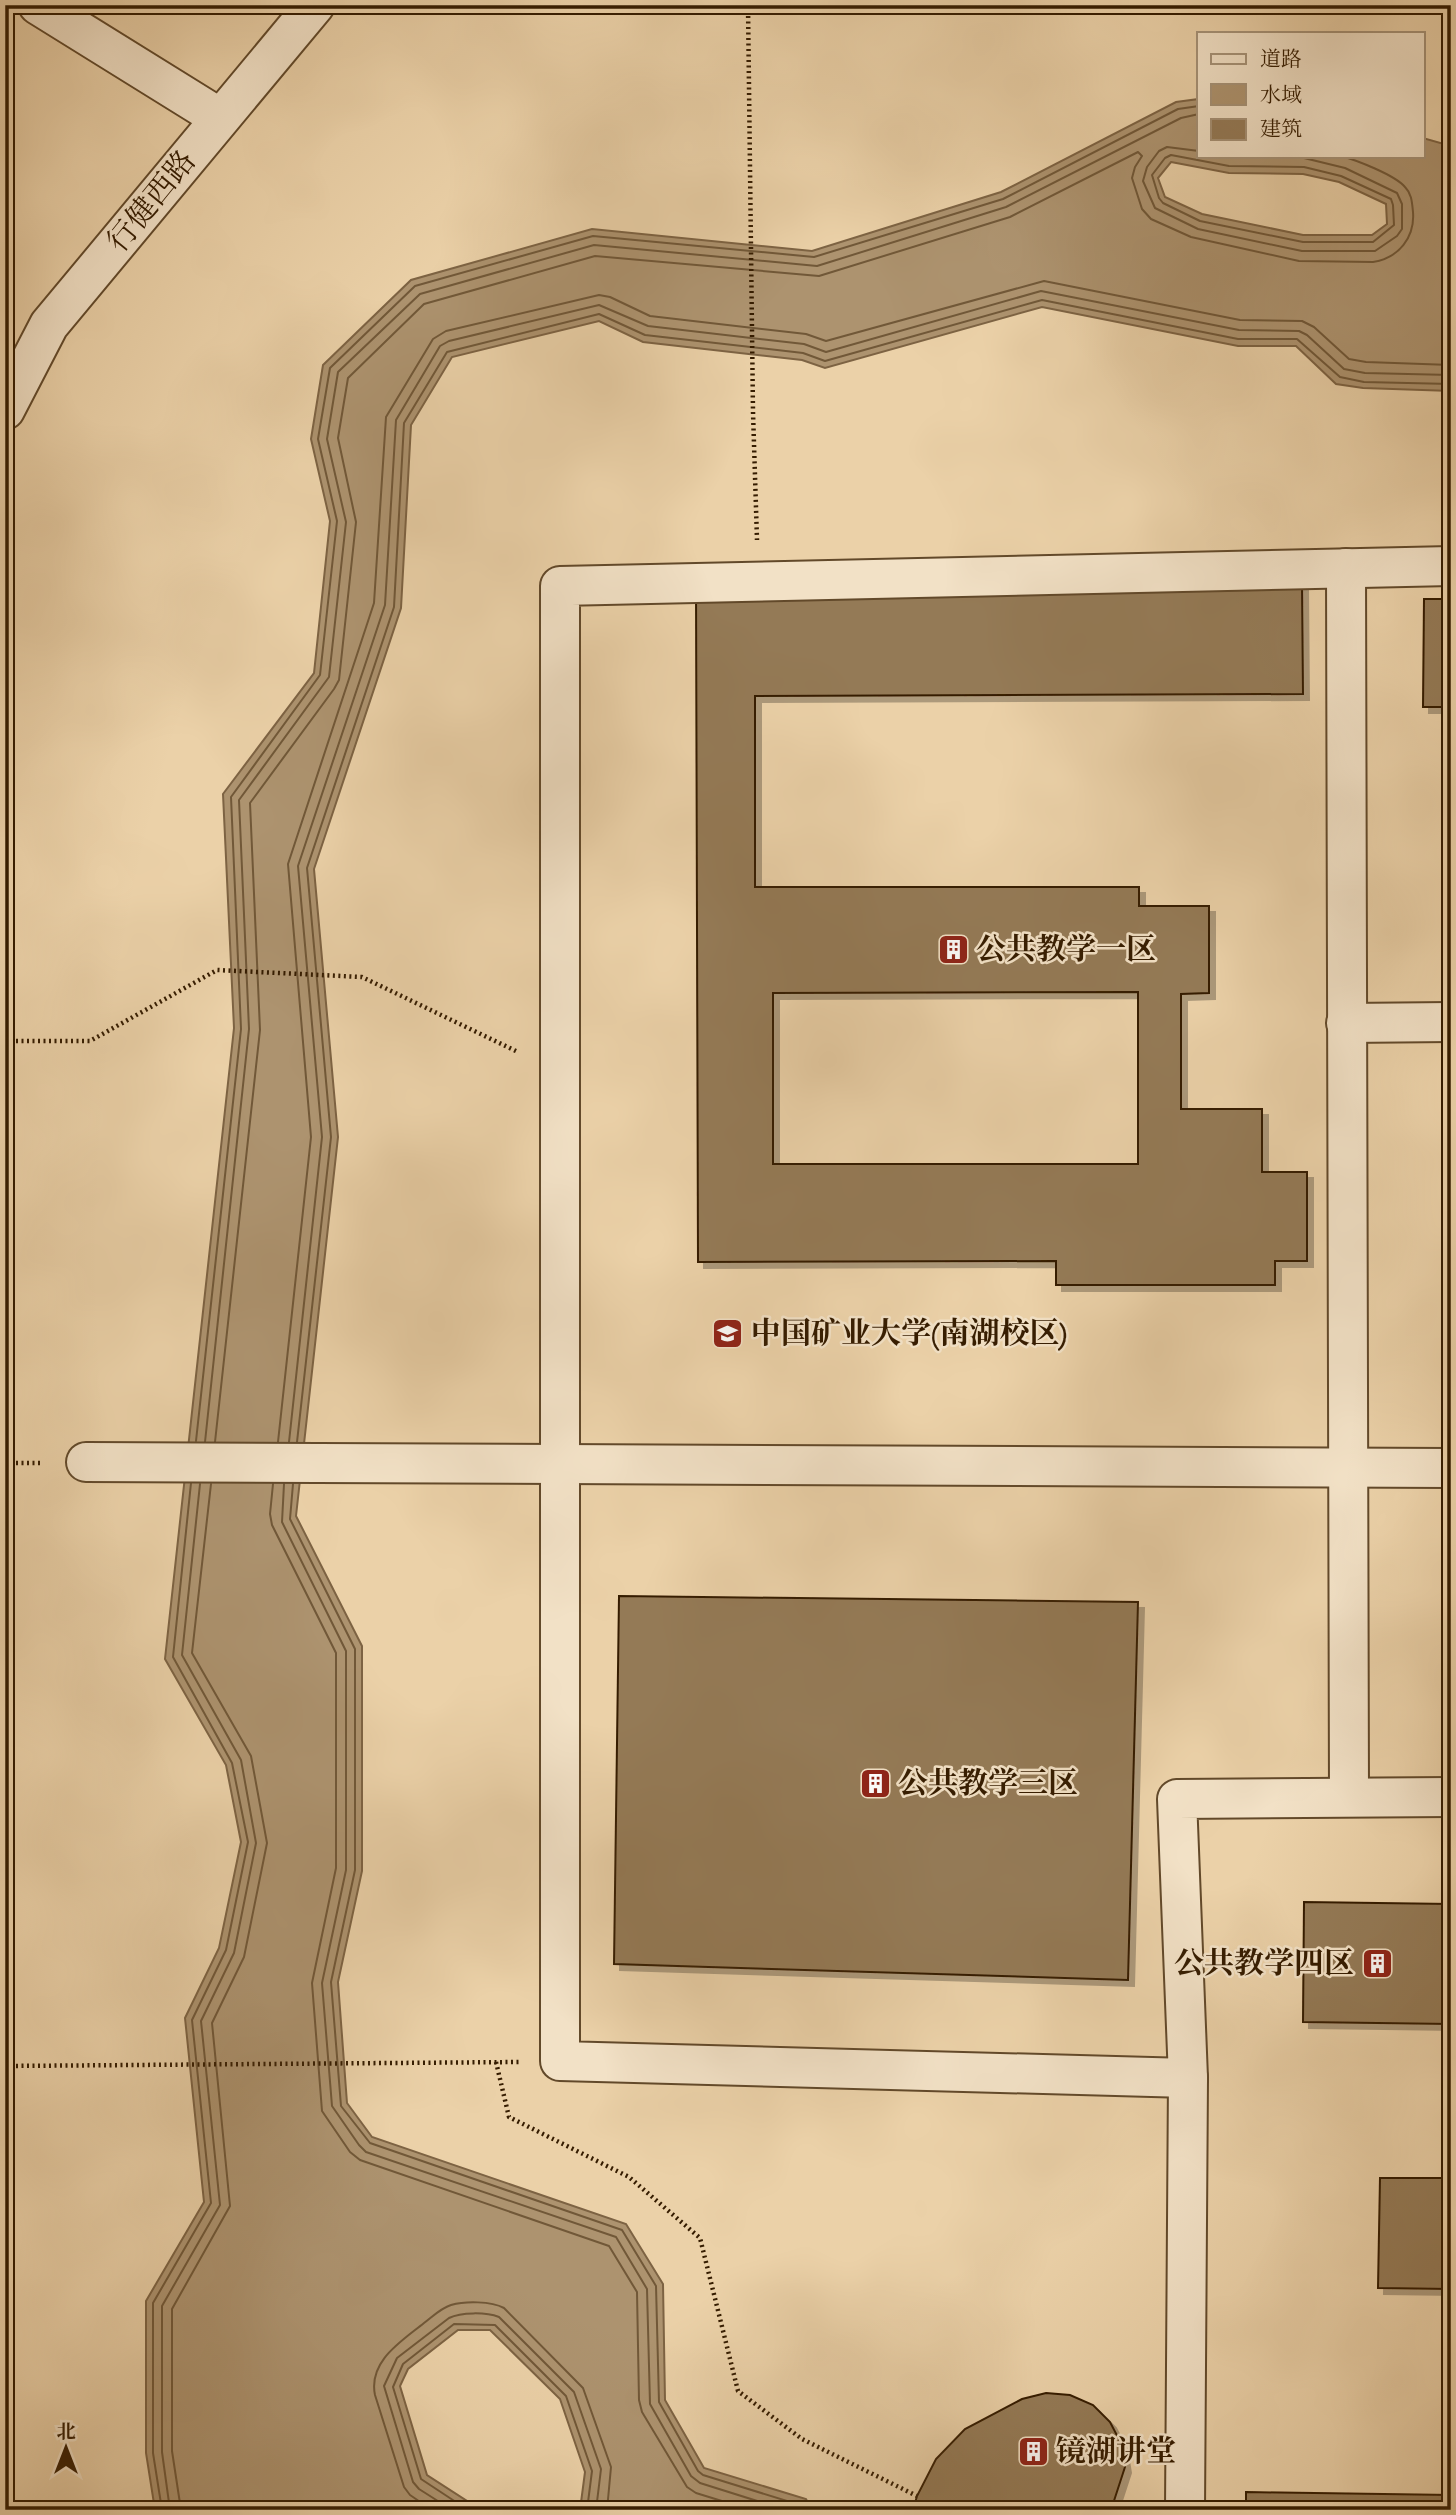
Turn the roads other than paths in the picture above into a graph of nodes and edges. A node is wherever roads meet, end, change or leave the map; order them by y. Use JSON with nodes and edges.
{"nodes":[{"id":1,"x":38,"y":5,"type":"edge"},
{"id":2,"x":315,"y":5,"type":"edge"},
{"id":3,"x":220,"y":117,"type":"junction"},
{"id":4,"x":5,"y":410,"type":"edge"},
{"id":5,"x":1451,"y":565,"type":"edge"},
{"id":6,"x":1346,"y":568,"type":"junction"},
{"id":7,"x":1451,"y":1022,"type":"edge"},
{"id":8,"x":1346,"y":1023,"type":"junction"},
{"id":9,"x":86,"y":1462,"type":"dead end"},
{"id":10,"x":562,"y":1465,"type":"junction"},
{"id":11,"x":1347,"y":1468,"type":"junction"},
{"id":12,"x":1451,"y":1468,"type":"edge"},
{"id":13,"x":1349,"y":1797,"type":"junction"},
{"id":14,"x":1451,"y":1797,"type":"edge"},
{"id":15,"x":1188,"y":2078,"type":"junction"},
{"id":16,"x":1185,"y":2510,"type":"edge"}],
"edges":[{"from":1,"to":3,"type":"street"},
{"from":2,"to":3,"type":"street","name":"行健西路"},
{"from":3,"to":4,"type":"street","name":"行健西路"},
{"from":5,"to":6,"type":"street"},
{"from":6,"to":8,"type":"street"},
{"from":6,"to":10,"type":"street"},
{"from":7,"to":8,"type":"street"},
{"from":8,"to":11,"type":"street"},
{"from":9,"to":10,"type":"street"},
{"from":10,"to":11,"type":"street"},
{"from":10,"to":15,"type":"street"},
{"from":11,"to":12,"type":"street"},
{"from":11,"to":13,"type":"street"},
{"from":13,"to":14,"type":"street"},
{"from":13,"to":15,"type":"street"},
{"from":15,"to":16,"type":"street"}]}
